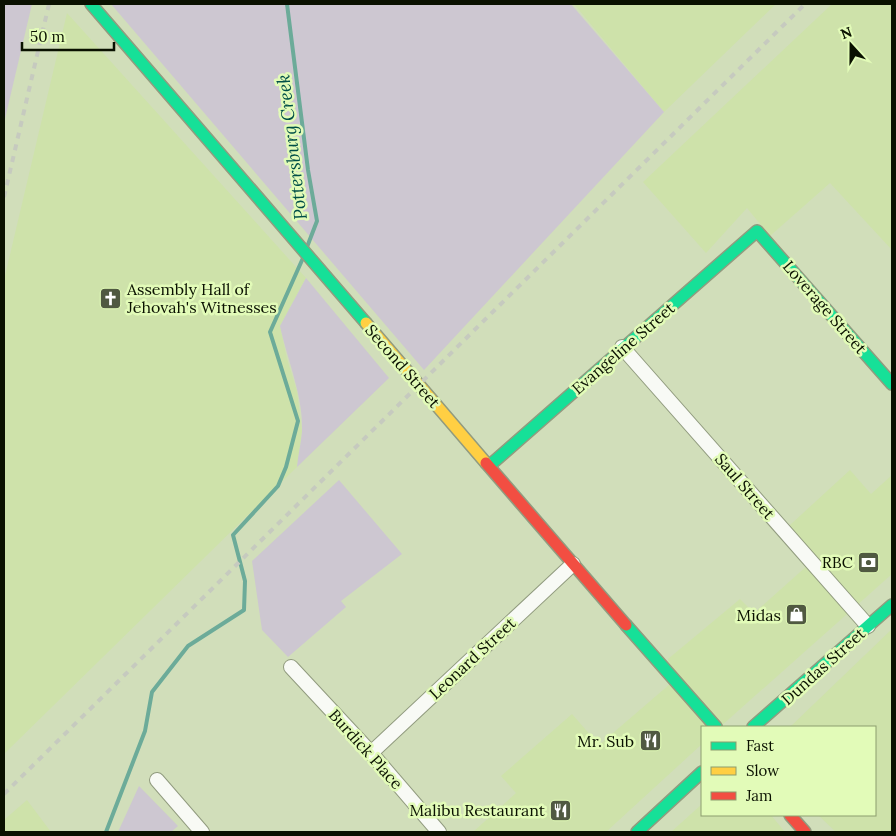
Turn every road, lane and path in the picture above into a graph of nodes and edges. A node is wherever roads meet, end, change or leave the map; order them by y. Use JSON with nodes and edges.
{"nodes":[{"id":1,"x":91,"y":4,"type":"edge"},
{"id":2,"x":757,"y":231,"type":"joint"},
{"id":3,"x":622,"y":347,"type":"junction"},
{"id":4,"x":892,"y":384,"type":"edge"},
{"id":5,"x":489,"y":466,"type":"junction"},
{"id":6,"x":573,"y":564,"type":"junction"},
{"id":7,"x":892,"y":605,"type":"edge"},
{"id":8,"x":868,"y":626,"type":"junction"},
{"id":9,"x":291,"y":667,"type":"dead end"},
{"id":10,"x":715,"y":726,"type":"edge"},
{"id":11,"x":754,"y":726,"type":"edge"},
{"id":12,"x":371,"y":753,"type":"junction"},
{"id":13,"x":701,"y":773,"type":"edge"},
{"id":14,"x":157,"y":780,"type":"dead end"},
{"id":15,"x":791,"y":816,"type":"edge"},
{"id":16,"x":202,"y":832,"type":"edge"},
{"id":17,"x":438,"y":832,"type":"edge"},
{"id":18,"x":637,"y":832,"type":"edge"},
{"id":19,"x":805,"y":832,"type":"edge"}],
"edges":[{"from":1,"to":5,"type":"street","name":"Second Street"},
{"from":2,"to":3,"type":"street","name":"Evangeline Street"},
{"from":2,"to":4,"type":"street","name":"Loverage Street"},
{"from":3,"to":5,"type":"street","name":"Evangeline Street"},
{"from":3,"to":8,"type":"street","name":"Saul Street"},
{"from":5,"to":6,"type":"street","name":"Second Street"},
{"from":6,"to":10,"type":"street","name":"Second Street"},
{"from":6,"to":12,"type":"street","name":"Leonard Street"},
{"from":7,"to":8,"type":"street","name":"Dundas Street"},
{"from":8,"to":11,"type":"street","name":"Dundas Street"},
{"from":9,"to":12,"type":"street","name":"Burdick Place"},
{"from":12,"to":17,"type":"street","name":"Burdick Place"},
{"from":13,"to":18,"type":"street"},
{"from":14,"to":16,"type":"street"},
{"from":15,"to":19,"type":"street"}]}
